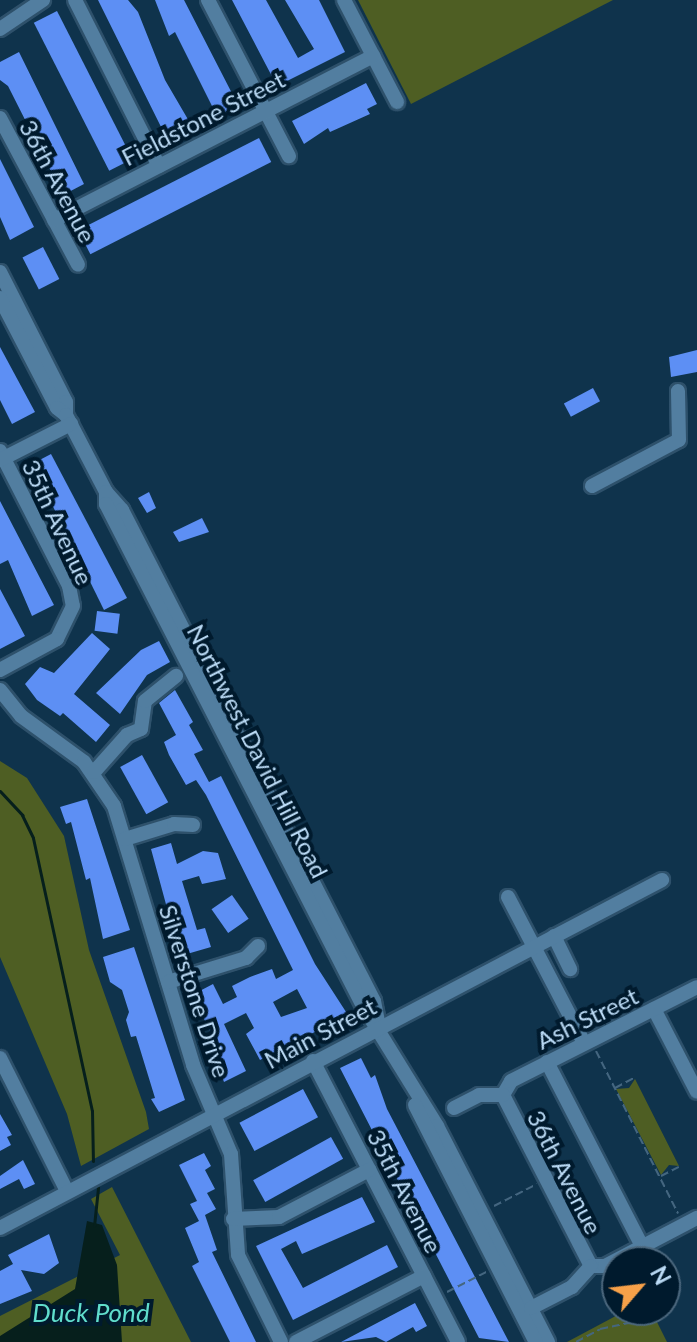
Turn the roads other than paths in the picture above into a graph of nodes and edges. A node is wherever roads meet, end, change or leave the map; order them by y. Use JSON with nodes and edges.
{"nodes":[{"id":1,"x":43,"y":0,"type":"edge"},
{"id":2,"x":75,"y":0,"type":"edge"},
{"id":3,"x":208,"y":0,"type":"edge"},
{"id":4,"x":344,"y":0,"type":"edge"},
{"id":5,"x":0,"y":29,"type":"edge"},
{"id":6,"x":373,"y":56,"type":"junction"},
{"id":7,"x":397,"y":102,"type":"dead end"},
{"id":8,"x":266,"y":111,"type":"junction"},
{"id":9,"x":0,"y":118,"type":"edge"},
{"id":10,"x":289,"y":156,"type":"dead end"},
{"id":11,"x":159,"y":166,"type":"junction"},
{"id":12,"x":54,"y":220,"type":"junction"},
{"id":13,"x":78,"y":265,"type":"dead end"},
{"id":14,"x":0,"y":272,"type":"edge"},
{"id":15,"x":0,"y":298,"type":"edge"},
{"id":16,"x":678,"y":391,"type":"dead end"},
{"id":17,"x":68,"y":419,"type":"junction"},
{"id":18,"x":1,"y":456,"type":"edge"},
{"id":19,"x":592,"y":486,"type":"dead end"},
{"id":20,"x":0,"y":670,"type":"edge"},
{"id":21,"x":176,"y":676,"type":"dead end"},
{"id":22,"x":0,"y":690,"type":"edge"},
{"id":23,"x":94,"y":772,"type":"junction"},
{"id":24,"x":193,"y":825,"type":"dead end"},
{"id":25,"x":125,"y":839,"type":"junction"},
{"id":26,"x":662,"y":880,"type":"dead end"},
{"id":27,"x":508,"y":897,"type":"dead end"},
{"id":28,"x":554,"y":936,"type":"junction"},
{"id":29,"x":258,"y":946,"type":"dead end"},
{"id":30,"x":534,"y":946,"type":"junction"},
{"id":31,"x":570,"y":969,"type":"dead end"},
{"id":32,"x":168,"y":982,"type":"junction"},
{"id":33,"x":697,"y":987,"type":"edge"},
{"id":34,"x":654,"y":1009,"type":"junction"},
{"id":35,"x":380,"y":1026,"type":"junction"},
{"id":36,"x":590,"y":1047,"type":"junction"},
{"id":37,"x":0,"y":1058,"type":"edge"},
{"id":38,"x":313,"y":1061,"type":"junction"},
{"id":39,"x":547,"y":1062,"type":"junction"},
{"id":40,"x":697,"y":1092,"type":"edge"},
{"id":41,"x":414,"y":1093,"type":"junction"},
{"id":42,"x":503,"y":1095,"type":"junction"},
{"id":43,"x":454,"y":1108,"type":"dead end"},
{"id":44,"x":213,"y":1113,"type":"junction"},
{"id":45,"x":369,"y":1170,"type":"junction"},
{"id":46,"x":67,"y":1191,"type":"junction"},
{"id":47,"x":697,"y":1218,"type":"edge"},
{"id":48,"x":233,"y":1219,"type":"junction"},
{"id":49,"x":0,"y":1228,"type":"edge"},
{"id":50,"x":642,"y":1246,"type":"joint"},
{"id":51,"x":591,"y":1266,"type":"junction"},
{"id":52,"x":601,"y":1266,"type":"edge"},
{"id":53,"x":424,"y":1276,"type":"junction"},
{"id":54,"x":531,"y":1308,"type":"junction"},
{"id":55,"x":281,"y":1342,"type":"edge"},
{"id":56,"x":296,"y":1342,"type":"edge"},
{"id":57,"x":458,"y":1342,"type":"edge"},
{"id":58,"x":536,"y":1342,"type":"edge"},
{"id":59,"x":548,"y":1342,"type":"edge"}],
"edges":[{"from":1,"to":5,"type":"street"},
{"from":2,"to":11,"type":"street"},
{"from":3,"to":8,"type":"street"},
{"from":4,"to":6,"type":"street"},
{"from":6,"to":7,"type":"street"},
{"from":6,"to":8,"type":"street","name":"Fieldstone Street"},
{"from":8,"to":10,"type":"street"},
{"from":8,"to":11,"type":"street","name":"Fieldstone Street"},
{"from":9,"to":12,"type":"street","name":"36th Avenue"},
{"from":11,"to":12,"type":"street","name":"Fieldstone Street"},
{"from":12,"to":13,"type":"street","name":"36th Avenue"},
{"from":14,"to":17,"type":"street","name":"Northwest David Hill Road"},
{"from":15,"to":17,"type":"street","name":"Northwest David Hill Road"},
{"from":16,"to":19,"type":"street"},
{"from":17,"to":18,"type":"street"},
{"from":17,"to":35,"type":"street","name":"Northwest David Hill Road"},
{"from":18,"to":20,"type":"street","name":"35th Avenue"},
{"from":21,"to":23,"type":"street"},
{"from":22,"to":23,"type":"street","name":"Silverstone Drive"},
{"from":23,"to":25,"type":"street","name":"Silverstone Drive"},
{"from":24,"to":25,"type":"street"},
{"from":25,"to":32,"type":"street","name":"Silverstone Drive"},
{"from":26,"to":28,"type":"street","name":"Main Street"},
{"from":27,"to":30,"type":"street"},
{"from":28,"to":30,"type":"street","name":"Main Street"},
{"from":28,"to":31,"type":"street"},
{"from":29,"to":32,"type":"street"},
{"from":30,"to":35,"type":"street","name":"Main Street"},
{"from":30,"to":36,"type":"street"},
{"from":32,"to":44,"type":"street","name":"Silverstone Drive"},
{"from":33,"to":34,"type":"street","name":"Ash Street"},
{"from":34,"to":36,"type":"street","name":"Ash Street"},
{"from":34,"to":40,"type":"street"},
{"from":35,"to":38,"type":"street","name":"Main Street"},
{"from":35,"to":41,"type":"street","name":"Northwest David Hill Road"},
{"from":36,"to":39,"type":"street","name":"Ash Street"},
{"from":37,"to":46,"type":"street"},
{"from":38,"to":44,"type":"street","name":"Main Street"},
{"from":38,"to":45,"type":"street","name":"35th Avenue"},
{"from":39,"to":42,"type":"street","name":"Ash Street"},
{"from":39,"to":50,"type":"street"},
{"from":41,"to":54,"type":"street","name":"Northwest David Hill Road"},
{"from":41,"to":58,"type":"street","name":"Northwest David Hill Road"},
{"from":42,"to":43,"type":"street"},
{"from":42,"to":51,"type":"street","name":"36th Avenue"},
{"from":44,"to":46,"type":"street","name":"Main Street"},
{"from":44,"to":48,"type":"street","name":"Silverstone Drive"},
{"from":45,"to":48,"type":"street"},
{"from":45,"to":53,"type":"street","name":"35th Avenue"},
{"from":46,"to":49,"type":"street","name":"Main Street"},
{"from":47,"to":50,"type":"street"},
{"from":48,"to":55,"type":"street","name":"Silverstone Drive"},
{"from":51,"to":52,"type":"street"},
{"from":51,"to":54,"type":"street"},
{"from":53,"to":56,"type":"street"},
{"from":53,"to":57,"type":"street","name":"35th Avenue"},
{"from":54,"to":59,"type":"street","name":"Northwest David Hill Road"}]}
